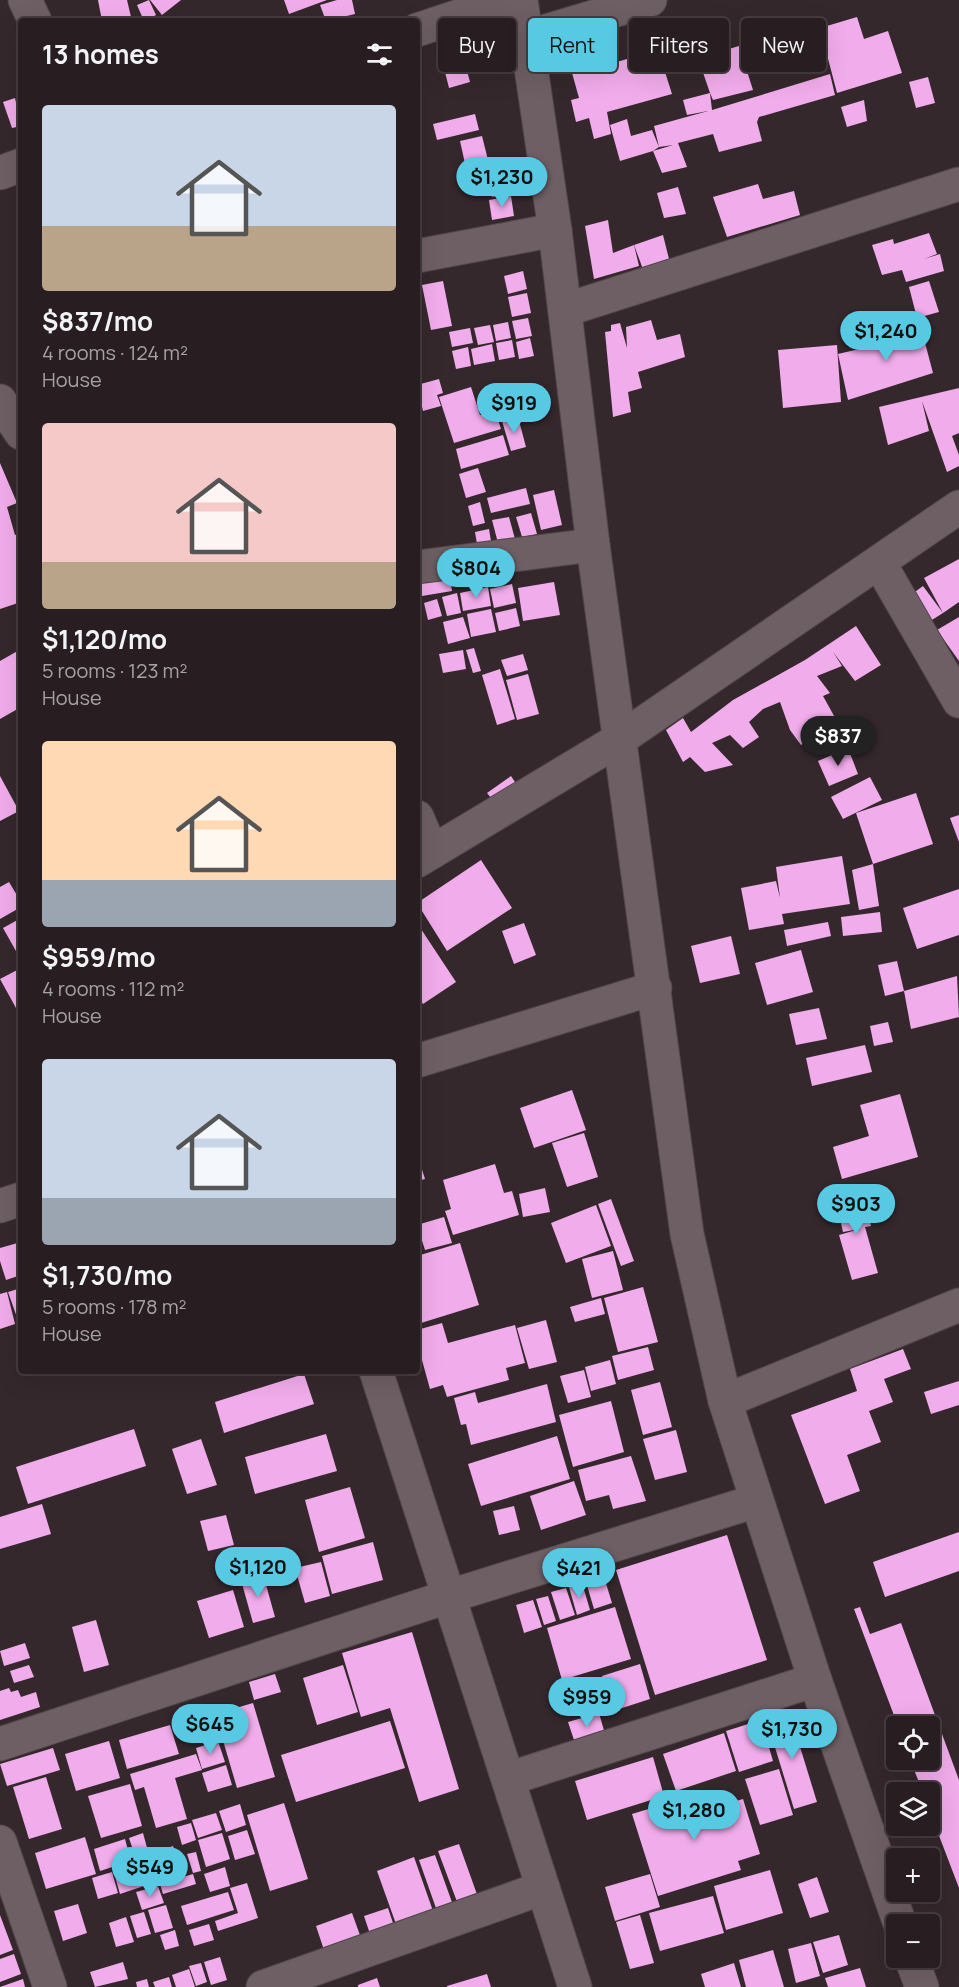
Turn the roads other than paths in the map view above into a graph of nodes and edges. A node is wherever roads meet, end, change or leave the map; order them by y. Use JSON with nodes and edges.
{"nodes":[{"id":1,"x":25,"y":0,"type":"edge"},
{"id":2,"x":507,"y":0,"type":"edge"},
{"id":3,"x":521,"y":0,"type":"edge"},
{"id":4,"x":650,"y":0,"type":"edge"},
{"id":5,"x":34,"y":18,"type":"edge"},
{"id":6,"x":420,"y":29,"type":"edge"},
{"id":7,"x":526,"y":37,"type":"junction"},
{"id":8,"x":18,"y":166,"type":"edge"},
{"id":9,"x":0,"y":173,"type":"edge"},
{"id":10,"x":959,"y":184,"type":"edge"},
{"id":11,"x":555,"y":230,"type":"junction"},
{"id":12,"x":420,"y":255,"type":"edge"},
{"id":13,"x":565,"y":310,"type":"junction"},
{"id":14,"x":0,"y":401,"type":"edge"},
{"id":15,"x":18,"y":428,"type":"edge"},
{"id":16,"x":959,"y":507,"type":"edge"},
{"id":17,"x":593,"y":545,"type":"junction"},
{"id":18,"x":880,"y":564,"type":"junction"},
{"id":19,"x":420,"y":567,"type":"edge"},
{"id":20,"x":959,"y":701,"type":"edge"},
{"id":21,"x":620,"y":739,"type":"junction"},
{"id":22,"x":420,"y":832,"type":"edge"},
{"id":23,"x":425,"y":856,"type":"edge"},
{"id":24,"x":656,"y":988,"type":"junction"},
{"id":25,"x":420,"y":1058,"type":"edge"},
{"id":26,"x":18,"y":1200,"type":"edge"},
{"id":27,"x":0,"y":1206,"type":"edge"},
{"id":28,"x":959,"y":1305,"type":"edge"},
{"id":29,"x":377,"y":1374,"type":"edge"},
{"id":30,"x":725,"y":1401,"type":"junction"},
{"id":31,"x":756,"y":1501,"type":"junction"},
{"id":32,"x":450,"y":1596,"type":"junction"},
{"id":33,"x":815,"y":1680,"type":"junction"},
{"id":34,"x":0,"y":1744,"type":"edge"},
{"id":35,"x":508,"y":1779,"type":"junction"},
{"id":36,"x":0,"y":1842,"type":"edge"},
{"id":37,"x":543,"y":1888,"type":"junction"},
{"id":38,"x":897,"y":1914,"type":"edge"},
{"id":39,"x":915,"y":1968,"type":"edge"},
{"id":40,"x":51,"y":1987,"type":"edge"},
{"id":41,"x":263,"y":1987,"type":"edge"},
{"id":42,"x":575,"y":1987,"type":"edge"},
{"id":43,"x":922,"y":1987,"type":"edge"}],
"edges":[{"from":1,"to":5,"type":"street"},
{"from":2,"to":6,"type":"street"},
{"from":3,"to":7,"type":"street"},
{"from":4,"to":7,"type":"street"},
{"from":7,"to":11,"type":"street"},
{"from":8,"to":9,"type":"street"},
{"from":10,"to":13,"type":"street"},
{"from":11,"to":12,"type":"street"},
{"from":11,"to":13,"type":"street"},
{"from":13,"to":17,"type":"street"},
{"from":14,"to":15,"type":"street"},
{"from":16,"to":18,"type":"street"},
{"from":17,"to":19,"type":"street"},
{"from":17,"to":21,"type":"street"},
{"from":18,"to":20,"type":"street"},
{"from":18,"to":21,"type":"street"},
{"from":21,"to":23,"type":"street"},
{"from":21,"to":24,"type":"street"},
{"from":22,"to":23,"type":"street"},
{"from":24,"to":25,"type":"street"},
{"from":24,"to":30,"type":"street"},
{"from":26,"to":27,"type":"street"},
{"from":28,"to":30,"type":"street"},
{"from":29,"to":32,"type":"street"},
{"from":30,"to":31,"type":"street"},
{"from":31,"to":32,"type":"street"},
{"from":31,"to":33,"type":"street"},
{"from":32,"to":34,"type":"street"},
{"from":32,"to":35,"type":"street"},
{"from":33,"to":35,"type":"street"},
{"from":33,"to":38,"type":"street"},
{"from":35,"to":37,"type":"street"},
{"from":36,"to":40,"type":"street"},
{"from":37,"to":41,"type":"street"},
{"from":37,"to":42,"type":"street"},
{"from":39,"to":43,"type":"street"}]}
